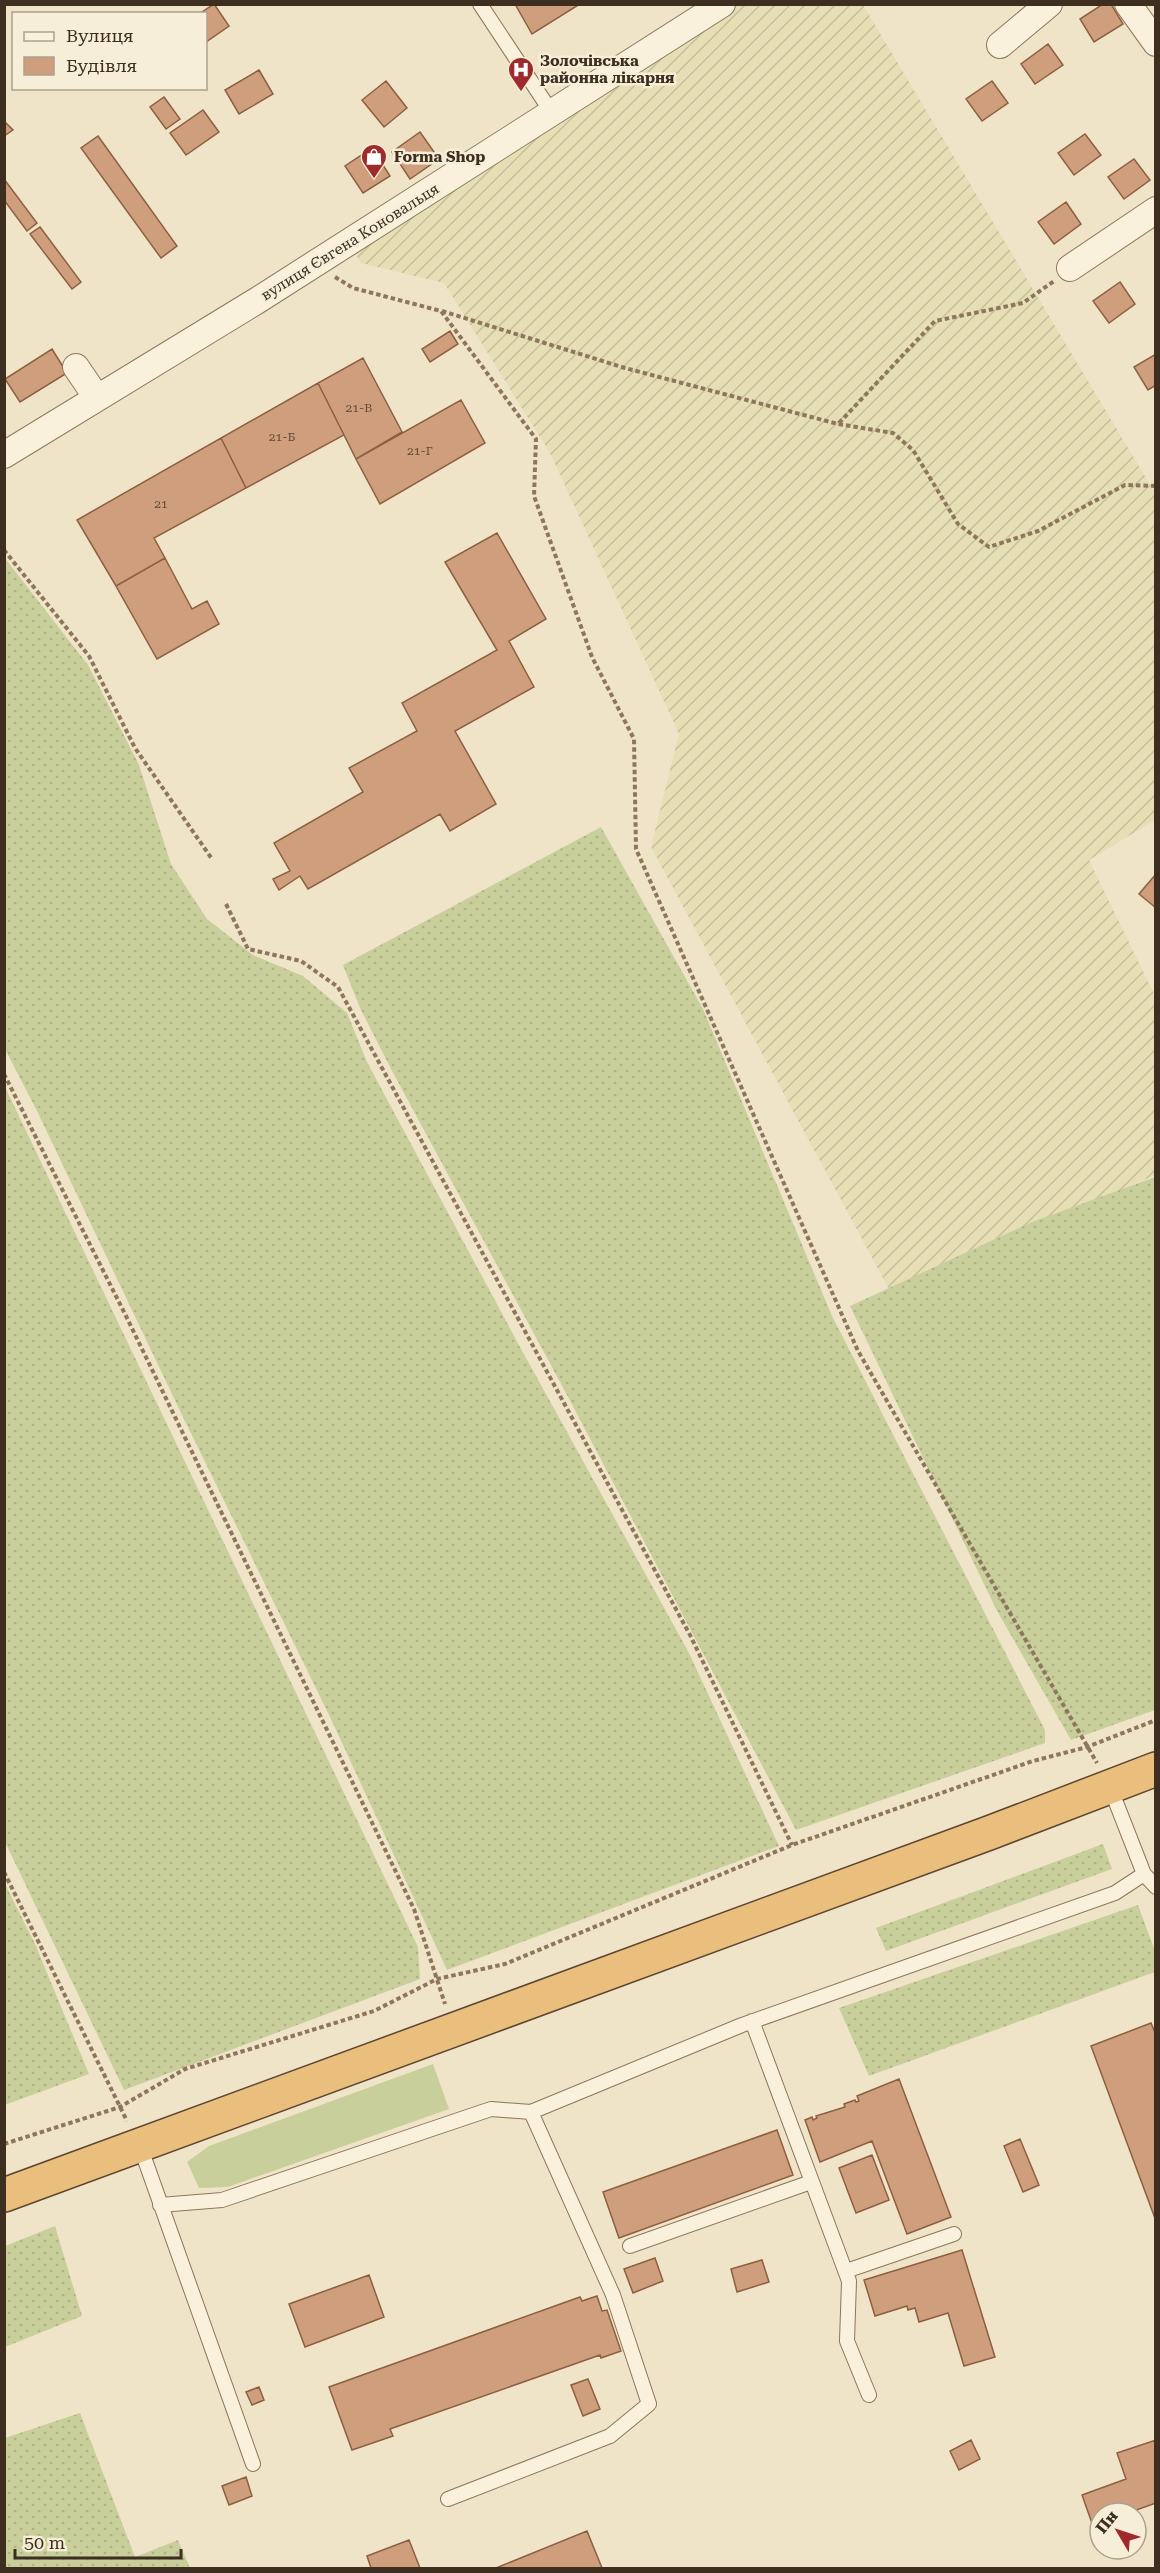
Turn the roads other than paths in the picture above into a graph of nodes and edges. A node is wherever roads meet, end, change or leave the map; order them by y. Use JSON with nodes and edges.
{"nodes":[{"id":1,"x":480,"y":4,"type":"edge"},
{"id":2,"x":722,"y":4,"type":"edge"},
{"id":3,"x":1049,"y":4,"type":"edge"},
{"id":4,"x":1128,"y":4,"type":"edge"},
{"id":5,"x":1155,"y":43,"type":"edge"},
{"id":6,"x":1000,"y":45,"type":"dead end"},
{"id":7,"x":552,"y":113,"type":"junction"},
{"id":8,"x":1155,"y":210,"type":"edge"},
{"id":9,"x":1070,"y":268,"type":"road end"},
{"id":10,"x":76,"y":367,"type":"dead end"},
{"id":11,"x":97,"y":398,"type":"junction"},
{"id":12,"x":4,"y":455,"type":"edge"},
{"id":13,"x":1155,"y":1769,"type":"edge"},
{"id":14,"x":1110,"y":1787,"type":"junction"},
{"id":15,"x":1144,"y":1874,"type":"junction"},
{"id":16,"x":1155,"y":1887,"type":"edge"},
{"id":17,"x":752,"y":2021,"type":"junction"},
{"id":18,"x":531,"y":2112,"type":"junction"},
{"id":19,"x":140,"y":2146,"type":"junction"},
{"id":20,"x":811,"y":2182,"type":"junction"},
{"id":21,"x":4,"y":2195,"type":"edge"},
{"id":22,"x":160,"y":2205,"type":"junction"},
{"id":23,"x":954,"y":2234,"type":"dead end"},
{"id":24,"x":630,"y":2246,"type":"dead end"},
{"id":25,"x":846,"y":2271,"type":"junction"},
{"id":26,"x":868,"y":2395,"type":"dead end"},
{"id":27,"x":253,"y":2464,"type":"dead end"},
{"id":28,"x":448,"y":2499,"type":"dead end"}],
"edges":[{"from":1,"to":7,"type":"lane"},
{"from":2,"to":7,"type":"street","name":"вулиця Євгена Коновальця"},
{"from":3,"to":6,"type":"street"},
{"from":4,"to":5,"type":"street"},
{"from":7,"to":11,"type":"street","name":"вулиця Євгена Коновальця"},
{"from":8,"to":9,"type":"street"},
{"from":10,"to":11,"type":"street"},
{"from":11,"to":12,"type":"street","name":"вулиця Євгена Коновальця"},
{"from":13,"to":14,"type":"highway"},
{"from":14,"to":15,"type":"lane"},
{"from":14,"to":19,"type":"highway"},
{"from":15,"to":16,"type":"lane"},
{"from":15,"to":17,"type":"lane"},
{"from":17,"to":18,"type":"lane"},
{"from":17,"to":20,"type":"lane"},
{"from":18,"to":22,"type":"lane"},
{"from":18,"to":28,"type":"lane"},
{"from":19,"to":21,"type":"highway"},
{"from":19,"to":22,"type":"lane"},
{"from":20,"to":24,"type":"lane"},
{"from":20,"to":25,"type":"lane"},
{"from":22,"to":27,"type":"lane"},
{"from":23,"to":25,"type":"lane"},
{"from":25,"to":26,"type":"lane"}]}
